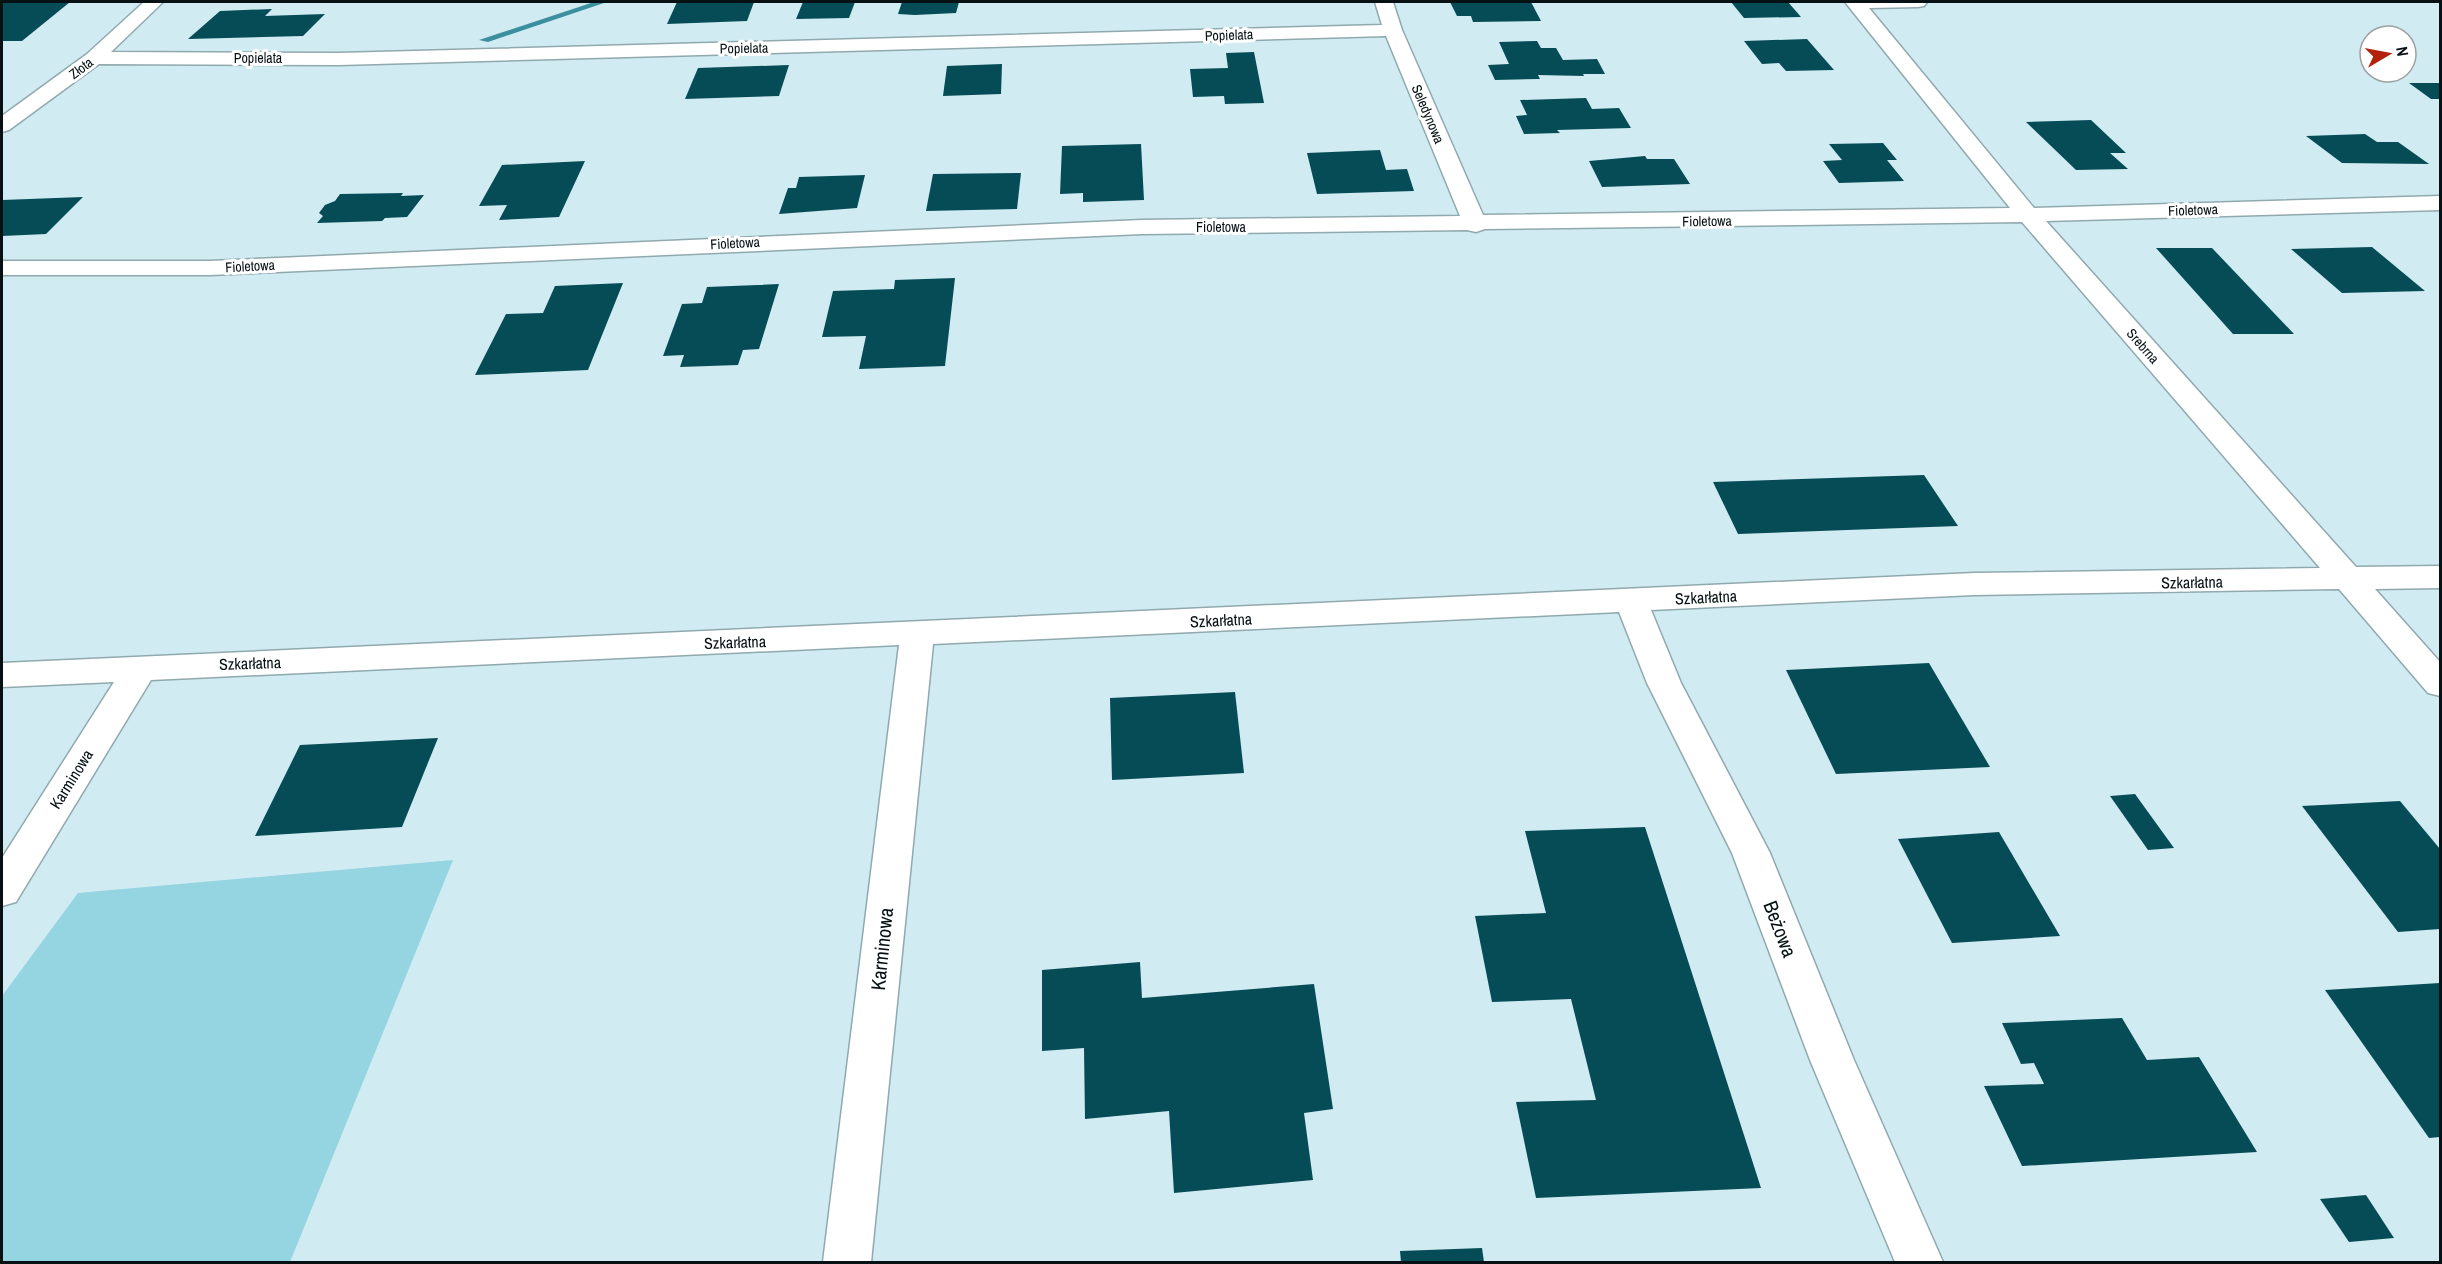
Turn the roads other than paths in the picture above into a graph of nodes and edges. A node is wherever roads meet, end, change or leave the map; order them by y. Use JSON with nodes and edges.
{"nodes":[{"id":1,"x":154,"y":2,"type":"edge"},
{"id":2,"x":1384,"y":2,"type":"edge"},
{"id":3,"x":1854,"y":2,"type":"edge"},
{"id":4,"x":1918,"y":2,"type":"edge"},
{"id":5,"x":1393,"y":30,"type":"junction"},
{"id":6,"x":94,"y":58,"type":"junction"},
{"id":7,"x":2,"y":126,"type":"edge"},
{"id":8,"x":2440,"y":203,"type":"edge"},
{"id":9,"x":2028,"y":215,"type":"junction"},
{"id":10,"x":1476,"y":225,"type":"junction"},
{"id":11,"x":2,"y":268,"type":"edge"},
{"id":12,"x":2440,"y":577,"type":"edge"},
{"id":13,"x":2348,"y":580,"type":"junction"},
{"id":14,"x":1631,"y":601,"type":"junction"},
{"id":15,"x":917,"y":635,"type":"junction"},
{"id":16,"x":141,"y":668,"type":"junction"},
{"id":17,"x":2,"y":675,"type":"edge"},
{"id":18,"x":2440,"y":684,"type":"edge"},
{"id":19,"x":2,"y":890,"type":"edge"},
{"id":20,"x":847,"y":1263,"type":"edge"},
{"id":21,"x":1919,"y":1263,"type":"edge"}],
"edges":[{"from":1,"to":6,"type":"street","name":"Złota"},
{"from":2,"to":5,"type":"street","name":"Seledynowa"},
{"from":3,"to":4,"type":"street"},
{"from":3,"to":9,"type":"street","name":"Srebrna"},
{"from":5,"to":6,"type":"street","name":"Popielata"},
{"from":5,"to":10,"type":"street","name":"Seledynowa"},
{"from":6,"to":7,"type":"street","name":"Złota"},
{"from":8,"to":9,"type":"street","name":"Fioletowa"},
{"from":9,"to":10,"type":"street","name":"Fioletowa"},
{"from":9,"to":13,"type":"street","name":"Srebrna"},
{"from":10,"to":11,"type":"street","name":"Fioletowa"},
{"from":12,"to":13,"type":"street","name":"Szkarłatna"},
{"from":13,"to":14,"type":"street","name":"Szkarłatna"},
{"from":13,"to":18,"type":"street","name":"Srebrna"},
{"from":14,"to":15,"type":"street","name":"Szkarłatna"},
{"from":14,"to":21,"type":"street","name":"Beżowa"},
{"from":15,"to":16,"type":"street","name":"Szkarłatna"},
{"from":15,"to":20,"type":"street","name":"Karminowa"},
{"from":16,"to":17,"type":"street","name":"Szkarłatna"},
{"from":16,"to":19,"type":"street","name":"Karminowa"}]}
